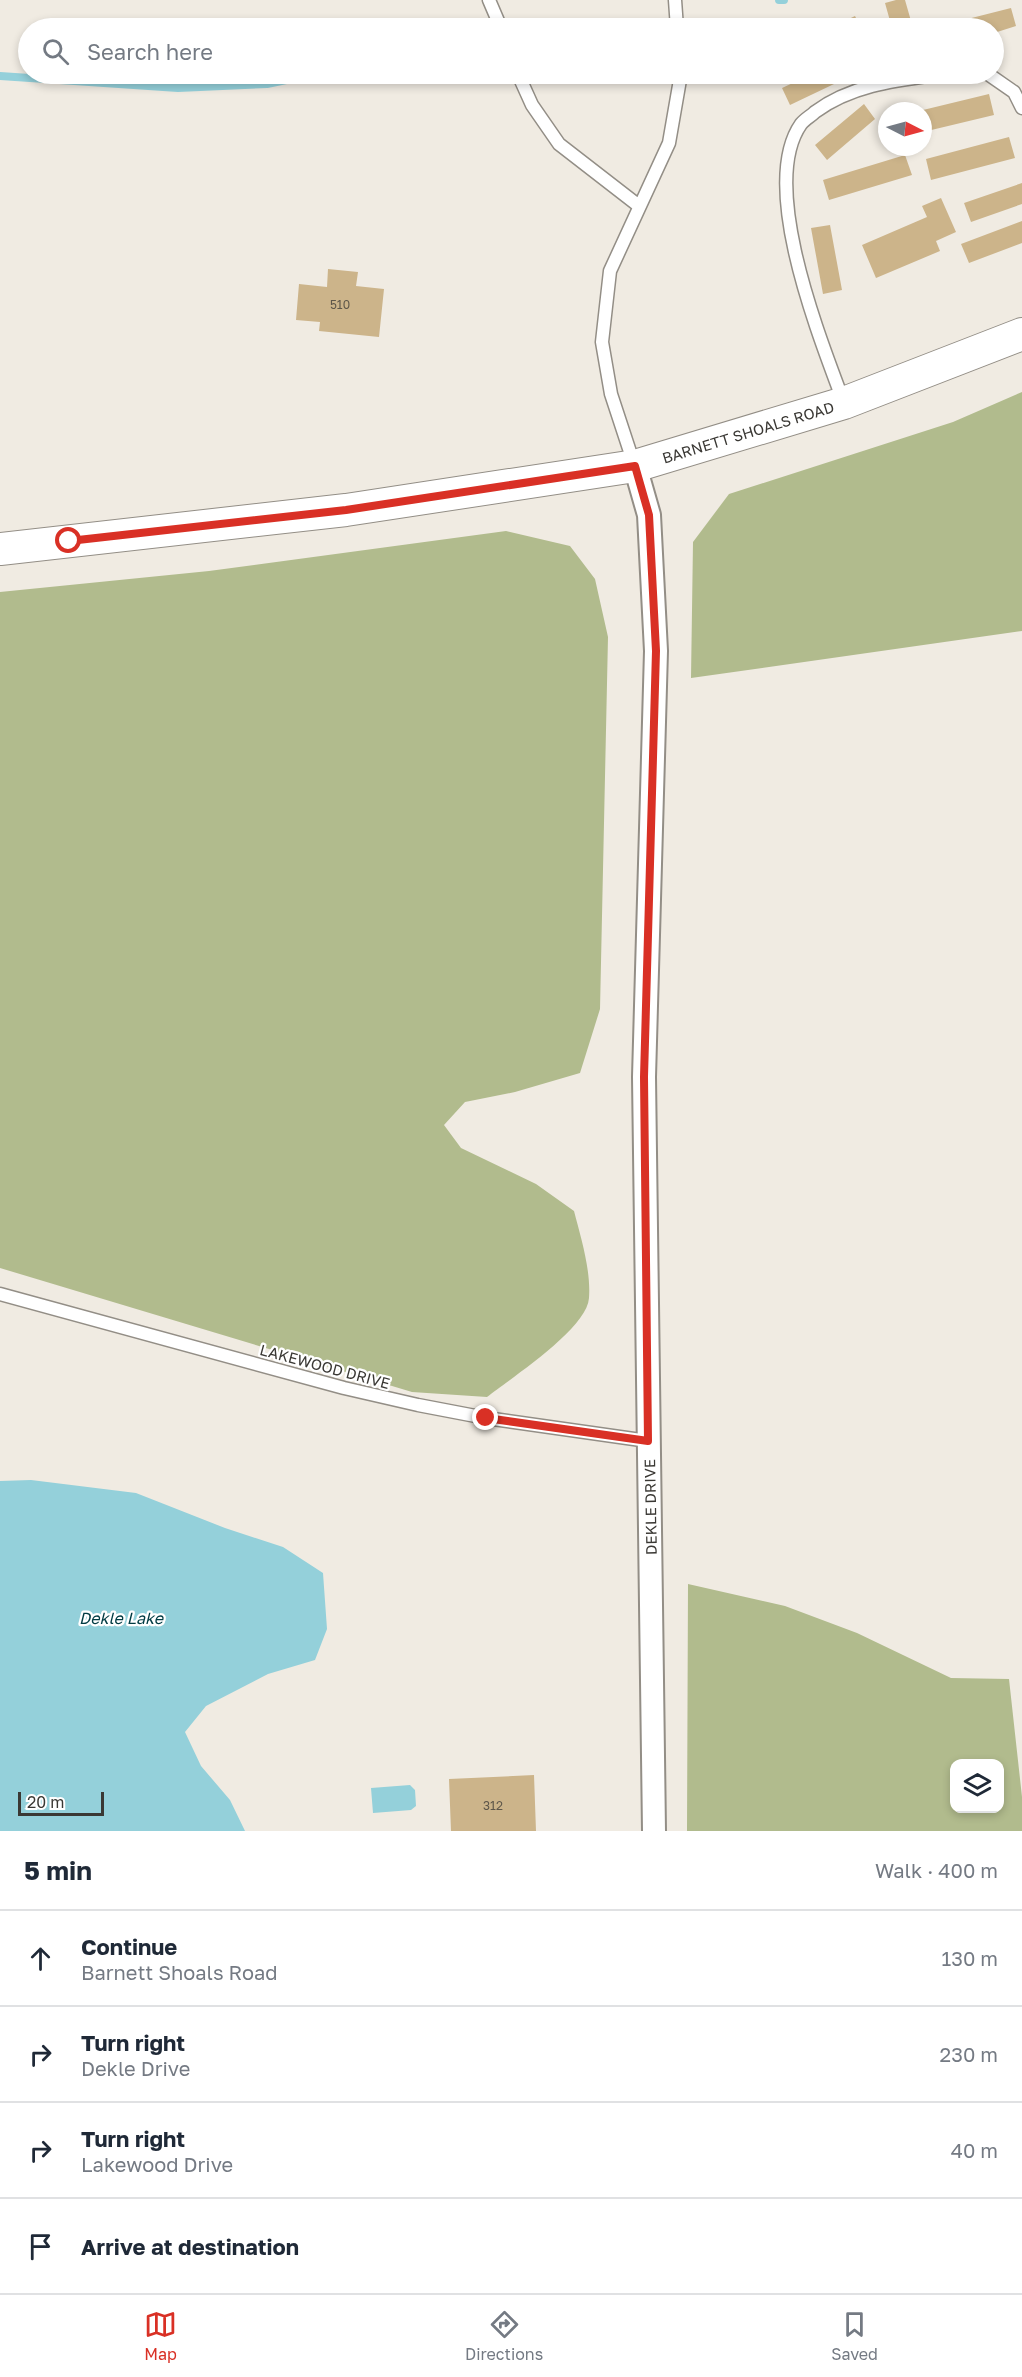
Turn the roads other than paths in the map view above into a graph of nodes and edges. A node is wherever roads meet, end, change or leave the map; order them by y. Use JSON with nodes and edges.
{"nodes":[{"id":1,"x":675,"y":0,"type":"edge"},
{"id":2,"x":491,"y":2,"type":"edge"},
{"id":3,"x":497,"y":18,"type":"edge"},
{"id":4,"x":676,"y":18,"type":"edge"},
{"id":5,"x":523,"y":84,"type":"edge"},
{"id":6,"x":679,"y":84,"type":"edge"},
{"id":7,"x":878,"y":84,"type":"edge"},
{"id":8,"x":1002,"y":84,"type":"edge"},
{"id":9,"x":1022,"y":108,"type":"edge"},
{"id":10,"x":639,"y":206,"type":"junction"},
{"id":11,"x":1022,"y":334,"type":"edge"},
{"id":12,"x":844,"y":403,"type":"junction"},
{"id":13,"x":635,"y":466,"type":"junction"},
{"id":14,"x":0,"y":549,"type":"edge"},
{"id":15,"x":0,"y":1294,"type":"edge"},
{"id":16,"x":648,"y":1441,"type":"junction"},
{"id":17,"x":654,"y":1831,"type":"edge"}],
"edges":[{"from":1,"to":4,"type":"lane"},
{"from":2,"to":3,"type":"lane"},
{"from":5,"to":10,"type":"lane"},
{"from":6,"to":10,"type":"lane"},
{"from":7,"to":12,"type":"lane"},
{"from":8,"to":9,"type":"lane"},
{"from":10,"to":13,"type":"lane"},
{"from":11,"to":12,"type":"main road","name":"BARNETT SHOALS ROAD"},
{"from":12,"to":13,"type":"main road","name":"BARNETT SHOALS ROAD"},
{"from":13,"to":14,"type":"main road","name":"BARNETT SHOALS ROAD"},
{"from":13,"to":16,"type":"street","name":"DEKLE DRIVE"},
{"from":15,"to":16,"type":"lane","name":"LAKEWOOD DRIVE"},
{"from":16,"to":17,"type":"street","name":"DEKLE DRIVE"}]}
